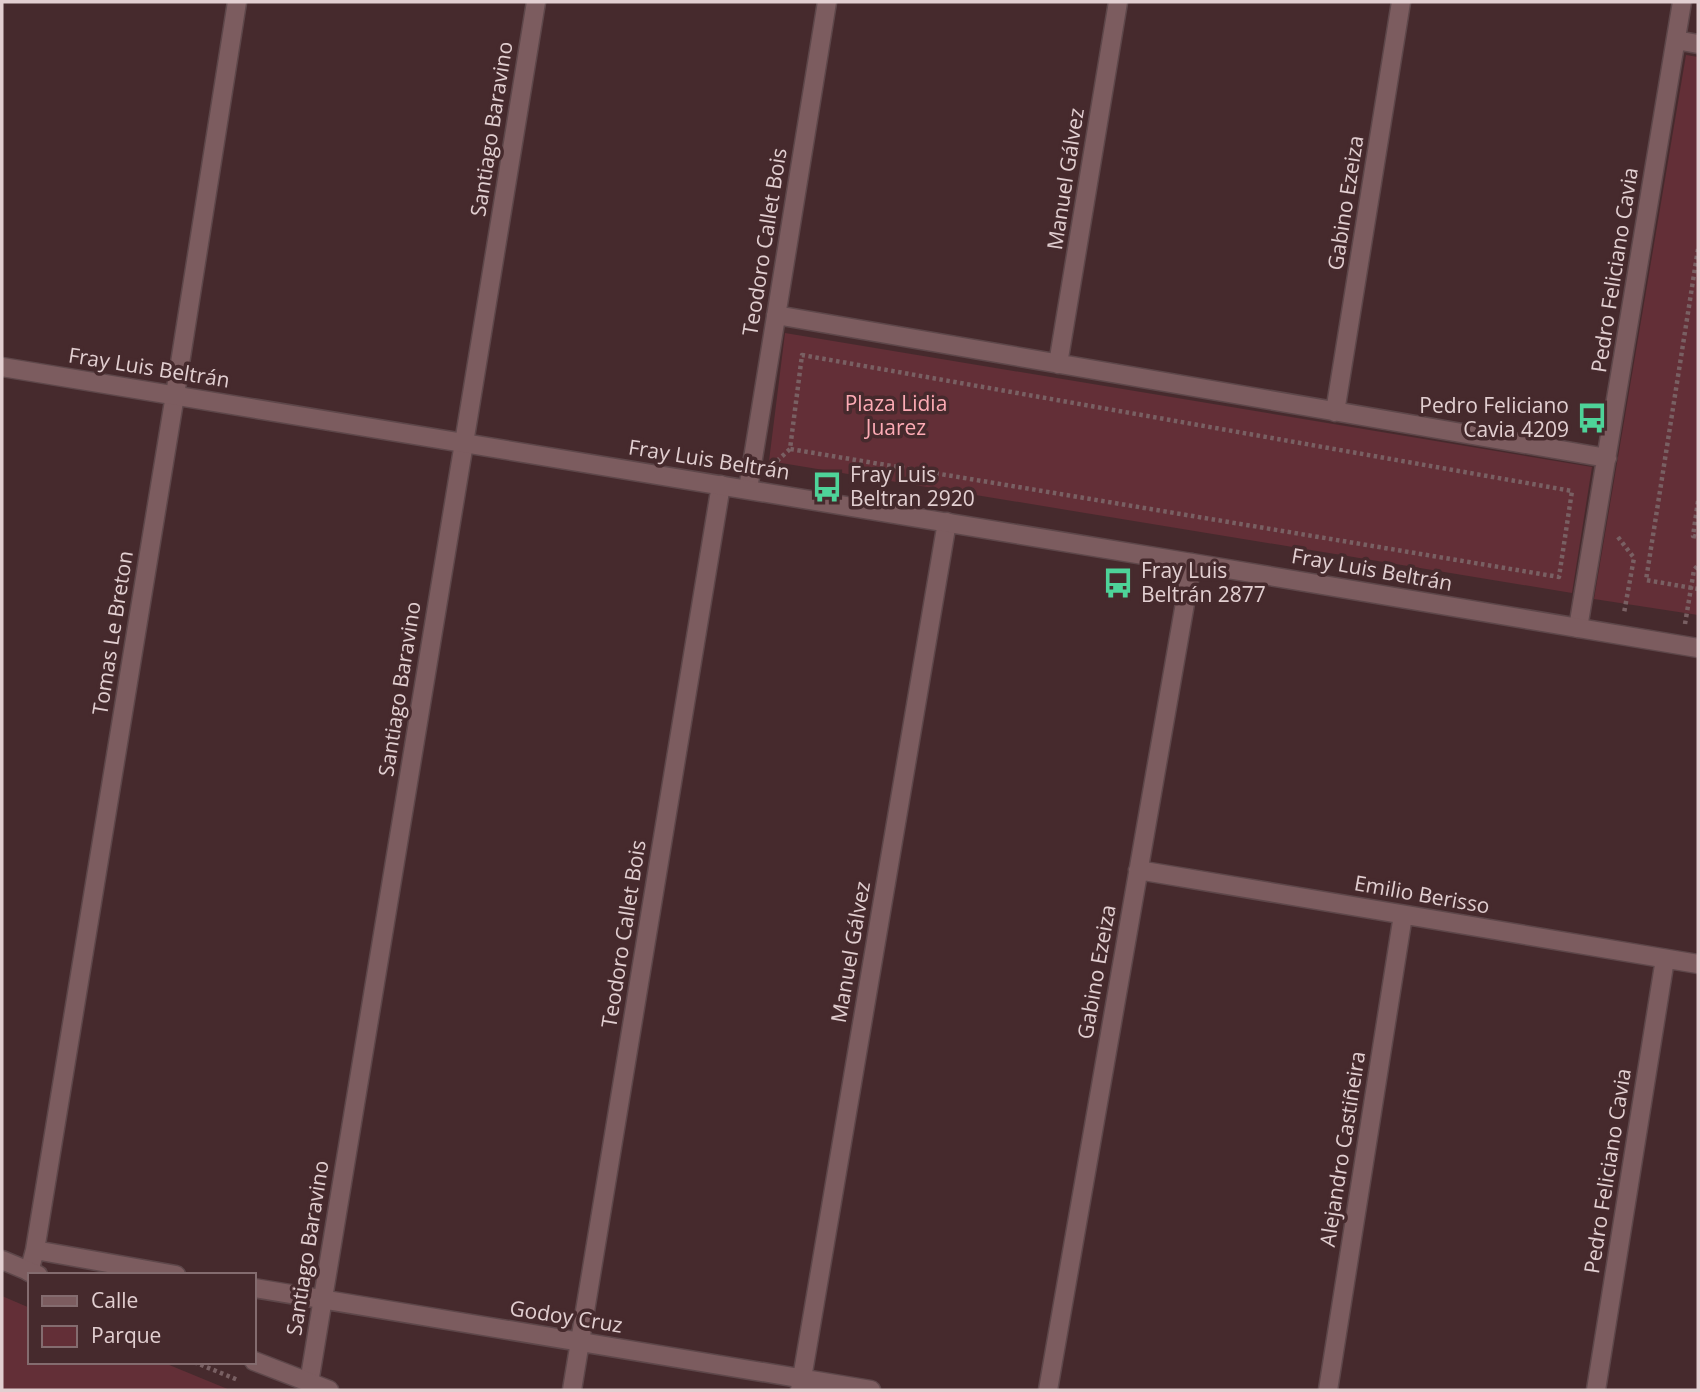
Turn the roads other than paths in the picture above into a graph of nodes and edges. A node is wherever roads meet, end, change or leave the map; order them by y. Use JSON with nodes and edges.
{"nodes":[{"id":1,"x":237,"y":2,"type":"edge"},
{"id":2,"x":537,"y":2,"type":"edge"},
{"id":3,"x":827,"y":2,"type":"edge"},
{"id":4,"x":1118,"y":2,"type":"edge"},
{"id":5,"x":1401,"y":2,"type":"edge"},
{"id":6,"x":1682,"y":2,"type":"edge"},
{"id":7,"x":1676,"y":40,"type":"junction"},
{"id":8,"x":1698,"y":44,"type":"edge"},
{"id":9,"x":776,"y":315,"type":"junction"},
{"id":10,"x":1058,"y":364,"type":"junction"},
{"id":11,"x":2,"y":367,"type":"edge"},
{"id":12,"x":175,"y":396,"type":"junction"},
{"id":13,"x":1335,"y":412,"type":"junction"},
{"id":14,"x":464,"y":443,"type":"junction"},
{"id":15,"x":1606,"y":458,"type":"junction"},
{"id":16,"x":720,"y":485,"type":"junction"},
{"id":17,"x":748,"y":489,"type":"junction"},
{"id":18,"x":947,"y":522,"type":"junction"},
{"id":19,"x":1192,"y":562,"type":"junction"},
{"id":20,"x":1578,"y":628,"type":"junction"},
{"id":21,"x":1698,"y":648,"type":"edge"},
{"id":22,"x":1138,"y":870,"type":"junction"},
{"id":23,"x":1403,"y":915,"type":"junction"},
{"id":24,"x":1665,"y":959,"type":"junction"},
{"id":25,"x":1698,"y":964,"type":"edge"},
{"id":26,"x":35,"y":1250,"type":"junction"},
{"id":27,"x":2,"y":1260,"type":"edge"},
{"id":28,"x":34,"y":1273,"type":"edge"},
{"id":29,"x":165,"y":1273,"type":"edge"},
{"id":30,"x":256,"y":1288,"type":"edge"},
{"id":31,"x":323,"y":1300,"type":"junction"},
{"id":32,"x":580,"y":1342,"type":"junction"},
{"id":33,"x":256,"y":1362,"type":"edge"},
{"id":34,"x":309,"y":1383,"type":"junction"},
{"id":35,"x":801,"y":1385,"type":"edge"},
{"id":36,"x":329,"y":1390,"type":"edge"},
{"id":37,"x":572,"y":1390,"type":"edge"},
{"id":38,"x":871,"y":1390,"type":"edge"},
{"id":39,"x":1048,"y":1390,"type":"edge"},
{"id":40,"x":1328,"y":1390,"type":"edge"},
{"id":41,"x":1596,"y":1390,"type":"edge"}],
"edges":[{"from":1,"to":12,"type":"street","name":"Tomas Le Breton"},
{"from":2,"to":14,"type":"street","name":"Santiago Baravino"},
{"from":3,"to":9,"type":"street","name":"Teodoro Callet Bois"},
{"from":4,"to":10,"type":"street","name":"Manuel Gálvez"},
{"from":5,"to":13,"type":"street","name":"Gabino Ezeiza"},
{"from":6,"to":7,"type":"street","name":"Pedro Feliciano Cavia"},
{"from":7,"to":8,"type":"street"},
{"from":7,"to":15,"type":"street","name":"Pedro Feliciano Cavia"},
{"from":9,"to":10,"type":"street"},
{"from":9,"to":17,"type":"street","name":"Teodoro Callet Bois"},
{"from":10,"to":13,"type":"street"},
{"from":11,"to":12,"type":"street","name":"Fray Luis Beltrán"},
{"from":12,"to":14,"type":"street","name":"Fray Luis Beltrán"},
{"from":12,"to":26,"type":"street","name":"Tomas Le Breton"},
{"from":13,"to":15,"type":"street"},
{"from":14,"to":16,"type":"street","name":"Fray Luis Beltrán"},
{"from":14,"to":31,"type":"street","name":"Santiago Baravino"},
{"from":15,"to":20,"type":"street","name":"Pedro Feliciano Cavia"},
{"from":16,"to":17,"type":"street","name":"Fray Luis Beltrán"},
{"from":16,"to":32,"type":"street","name":"Teodoro Callet Bois"},
{"from":17,"to":18,"type":"street","name":"Fray Luis Beltrán"},
{"from":18,"to":19,"type":"street","name":"Fray Luis Beltrán"},
{"from":18,"to":35,"type":"street","name":"Manuel Gálvez"},
{"from":19,"to":20,"type":"street","name":"Fray Luis Beltrán"},
{"from":19,"to":22,"type":"street","name":"Gabino Ezeiza"},
{"from":20,"to":21,"type":"street","name":"Fray Luis Beltrán"},
{"from":22,"to":23,"type":"street","name":"Emilio Berisso"},
{"from":22,"to":39,"type":"street","name":"Gabino Ezeiza"},
{"from":23,"to":24,"type":"street","name":"Emilio Berisso"},
{"from":23,"to":40,"type":"street","name":"Alejandro Castiñeira"},
{"from":24,"to":25,"type":"street","name":"Emilio Berisso"},
{"from":24,"to":41,"type":"street","name":"Pedro Feliciano Cavia"},
{"from":26,"to":28,"type":"street","name":"Tomas Le Breton"},
{"from":26,"to":29,"type":"street"},
{"from":27,"to":28,"type":"street"},
{"from":30,"to":31,"type":"street","name":"Godoy Cruz"},
{"from":31,"to":32,"type":"street","name":"Godoy Cruz"},
{"from":31,"to":34,"type":"street","name":"Santiago Baravino"},
{"from":32,"to":35,"type":"street","name":"Godoy Cruz"},
{"from":32,"to":37,"type":"street","name":"Teodoro Callet Bois"},
{"from":33,"to":34,"type":"street"},
{"from":34,"to":36,"type":"street"},
{"from":35,"to":38,"type":"street","name":"Godoy Cruz"}]}
